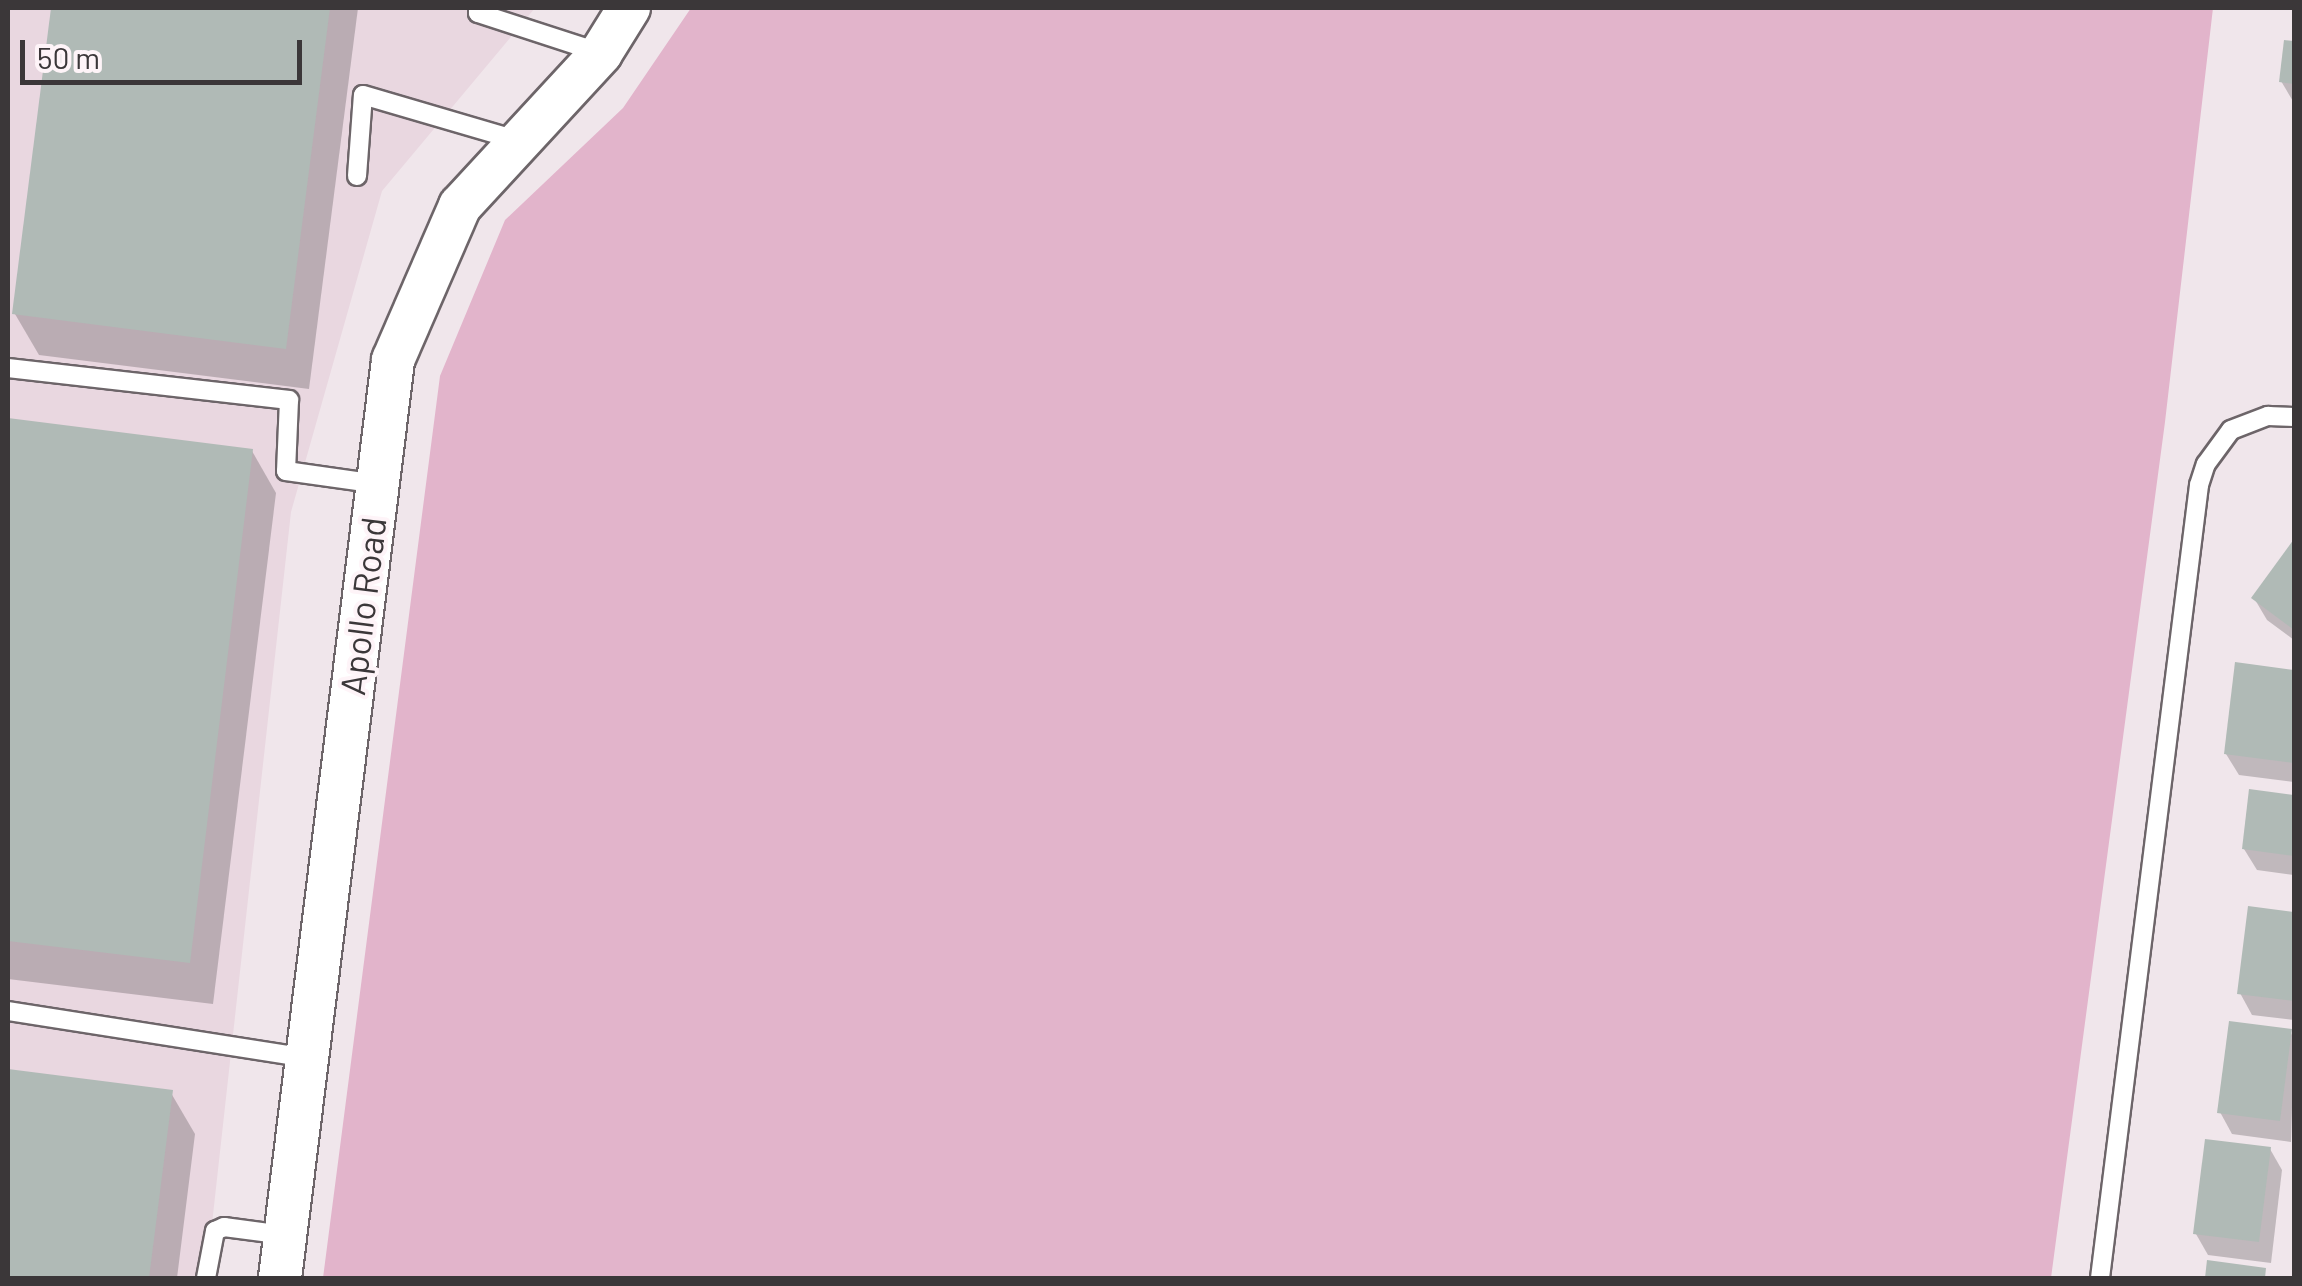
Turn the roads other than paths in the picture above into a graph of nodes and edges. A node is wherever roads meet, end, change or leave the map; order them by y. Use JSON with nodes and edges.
{"nodes":[{"id":1,"x":478,"y":8,"type":"edge"},
{"id":2,"x":629,"y":8,"type":"edge"},
{"id":3,"x":601,"y":54,"type":"junction"},
{"id":4,"x":520,"y":141,"type":"junction"},
{"id":5,"x":357,"y":176,"type":"dead end"},
{"id":6,"x":8,"y":368,"type":"edge"},
{"id":7,"x":2294,"y":417,"type":"edge"},
{"id":8,"x":378,"y":484,"type":"junction"},
{"id":9,"x":8,"y":1010,"type":"edge"},
{"id":10,"x":307,"y":1058,"type":"junction"},
{"id":11,"x":285,"y":1235,"type":"junction"},
{"id":12,"x":206,"y":1278,"type":"edge"},
{"id":13,"x":280,"y":1278,"type":"edge"},
{"id":14,"x":2100,"y":1278,"type":"edge"}],
"edges":[{"from":1,"to":3,"type":"lane"},
{"from":2,"to":3,"type":"street","name":"Apollo Road"},
{"from":3,"to":4,"type":"street","name":"Apollo Road"},
{"from":4,"to":5,"type":"lane"},
{"from":4,"to":8,"type":"street","name":"Apollo Road"},
{"from":6,"to":8,"type":"lane"},
{"from":7,"to":14,"type":"lane"},
{"from":8,"to":10,"type":"street","name":"Apollo Road"},
{"from":9,"to":10,"type":"lane"},
{"from":10,"to":11,"type":"street","name":"Apollo Road"},
{"from":11,"to":12,"type":"lane"},
{"from":11,"to":13,"type":"street","name":"Apollo Road"}]}
